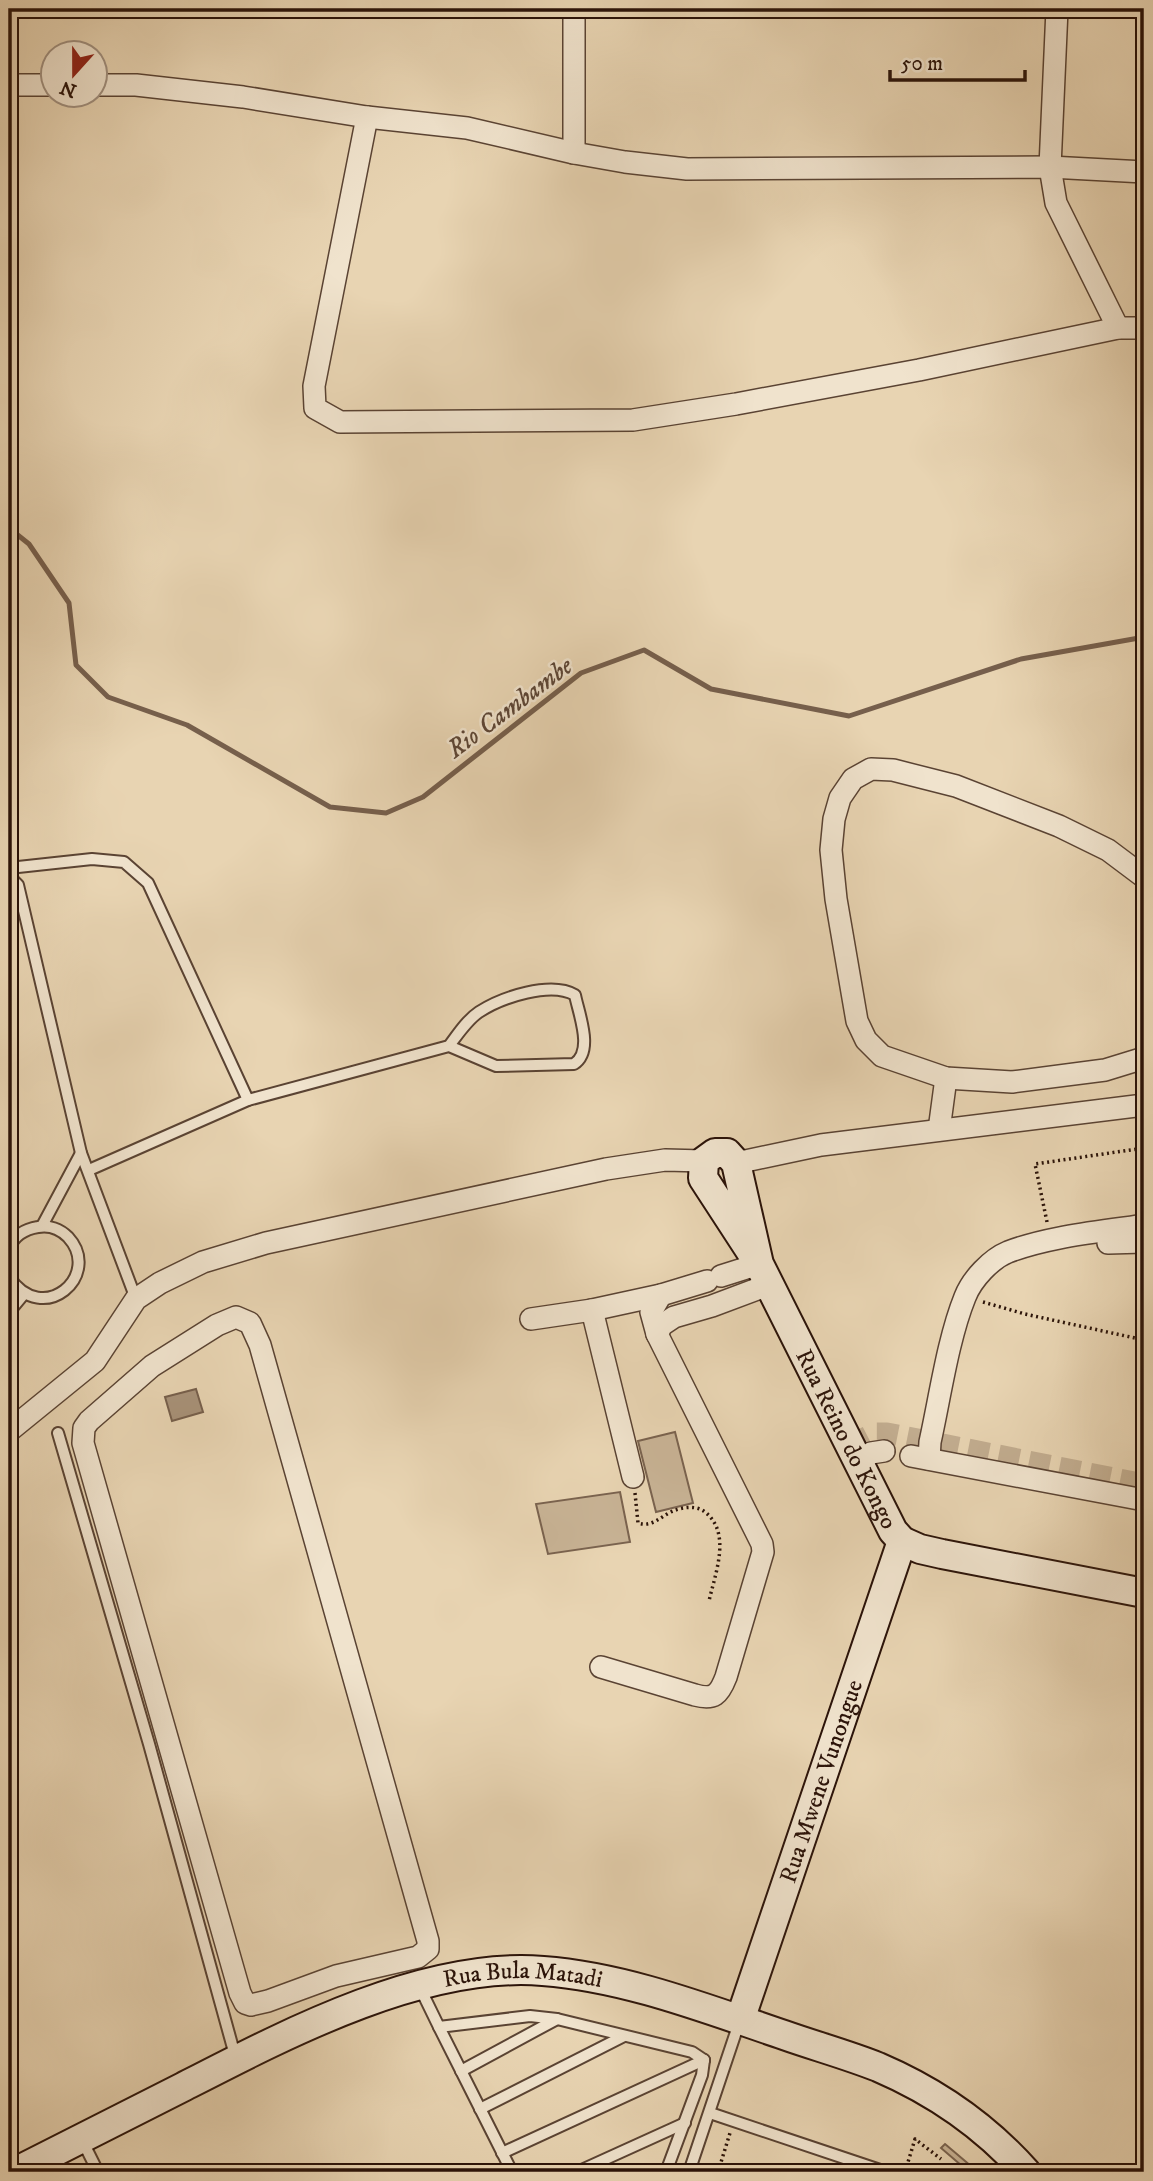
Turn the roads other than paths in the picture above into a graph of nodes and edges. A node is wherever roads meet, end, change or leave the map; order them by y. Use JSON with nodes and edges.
{"nodes":[{"id":1,"x":574,"y":9,"type":"edge"},
{"id":2,"x":1057,"y":9,"type":"edge"},
{"id":3,"x":9,"y":85,"type":"edge"},
{"id":4,"x":38,"y":85,"type":"edge"},
{"id":5,"x":108,"y":85,"type":"edge"},
{"id":6,"x":367,"y":117,"type":"junction"},
{"id":7,"x":574,"y":153,"type":"junction"},
{"id":8,"x":1050,"y":167,"type":"junction"},
{"id":9,"x":1144,"y":172,"type":"edge"},
{"id":10,"x":1118,"y":328,"type":"junction"},
{"id":11,"x":1144,"y":328,"type":"edge"},
{"id":12,"x":9,"y":868,"type":"edge"},
{"id":13,"x":9,"y":876,"type":"edge"},
{"id":14,"x":1144,"y":877,"type":"edge"},
{"id":15,"x":449,"y":1046,"type":"junction"},
{"id":16,"x":1144,"y":1058,"type":"edge"},
{"id":17,"x":946,"y":1079,"type":"junction"},
{"id":18,"x":248,"y":1101,"type":"junction"},
{"id":19,"x":1144,"y":1105,"type":"edge"},
{"id":20,"x":939,"y":1130,"type":"junction"},
{"id":21,"x":82,"y":1153,"type":"junction"},
{"id":22,"x":704,"y":1161,"type":"junction"},
{"id":23,"x":736,"y":1163,"type":"junction"},
{"id":24,"x":89,"y":1170,"type":"junction"},
{"id":25,"x":1144,"y":1225,"type":"edge"},
{"id":26,"x":42,"y":1226,"type":"junction"},
{"id":27,"x":1144,"y":1242,"type":"edge"},
{"id":28,"x":9,"y":1248,"type":"edge"},
{"id":29,"x":764,"y":1275,"type":"junction"},
{"id":30,"x":9,"y":1278,"type":"edge"},
{"id":31,"x":710,"y":1280,"type":"junction"},
{"id":32,"x":24,"y":1294,"type":"junction"},
{"id":33,"x":661,"y":1295,"type":"junction"},
{"id":34,"x":136,"y":1299,"type":"junction"},
{"id":35,"x":712,"y":1306,"type":"junction"},
{"id":36,"x":592,"y":1310,"type":"junction"},
{"id":37,"x":9,"y":1312,"type":"edge"},
{"id":38,"x":531,"y":1319,"type":"dead end"},
{"id":39,"x":657,"y":1334,"type":"junction"},
{"id":40,"x":9,"y":1432,"type":"edge"},
{"id":41,"x":58,"y":1433,"type":"dead end"},
{"id":42,"x":884,"y":1451,"type":"dead end"},
{"id":43,"x":927,"y":1459,"type":"junction"},
{"id":44,"x":858,"y":1464,"type":"junction"},
{"id":45,"x":634,"y":1477,"type":"road end"},
{"id":46,"x":1144,"y":1500,"type":"edge"},
{"id":47,"x":902,"y":1541,"type":"junction"},
{"id":48,"x":1144,"y":1593,"type":"edge"},
{"id":49,"x":601,"y":1667,"type":"dead end"},
{"id":50,"x":342,"y":1975,"type":"junction"},
{"id":51,"x":419,"y":1986,"type":"junction"},
{"id":52,"x":353,"y":2008,"type":"junction"},
{"id":53,"x":557,"y":2020,"type":"junction"},
{"id":54,"x":740,"y":2020,"type":"junction"},
{"id":55,"x":439,"y":2027,"type":"junction"},
{"id":56,"x":624,"y":2036,"type":"junction"},
{"id":57,"x":236,"y":2059,"type":"junction"},
{"id":58,"x":704,"y":2060,"type":"junction"},
{"id":59,"x":461,"y":2071,"type":"junction"},
{"id":60,"x":480,"y":2109,"type":"junction"},
{"id":61,"x":710,"y":2113,"type":"junction"},
{"id":62,"x":685,"y":2123,"type":"junction"},
{"id":63,"x":82,"y":2138,"type":"junction"},
{"id":64,"x":502,"y":2153,"type":"junction"},
{"id":65,"x":15,"y":2172,"type":"edge"},
{"id":66,"x":98,"y":2172,"type":"edge"},
{"id":67,"x":512,"y":2172,"type":"edge"},
{"id":68,"x":577,"y":2172,"type":"edge"},
{"id":69,"x":666,"y":2172,"type":"edge"},
{"id":70,"x":689,"y":2172,"type":"edge"},
{"id":71,"x":883,"y":2172,"type":"edge"},
{"id":72,"x":1026,"y":2172,"type":"edge"}],
"edges":[{"from":1,"to":7,"type":"street"},
{"from":2,"to":8,"type":"street"},
{"from":3,"to":4,"type":"street"},
{"from":5,"to":6,"type":"street"},
{"from":6,"to":7,"type":"street"},
{"from":6,"to":10,"type":"street"},
{"from":7,"to":8,"type":"street"},
{"from":8,"to":9,"type":"street"},
{"from":8,"to":10,"type":"street"},
{"from":10,"to":11,"type":"street"},
{"from":12,"to":18,"type":"lane"},
{"from":13,"to":21,"type":"lane"},
{"from":14,"to":17,"type":"street"},
{"from":15,"to":15,"type":"lane"},
{"from":15,"to":18,"type":"lane"},
{"from":16,"to":17,"type":"street"},
{"from":17,"to":20,"type":"street"},
{"from":18,"to":24,"type":"lane"},
{"from":19,"to":20,"type":"street"},
{"from":20,"to":23,"type":"street"},
{"from":21,"to":24,"type":"lane"},
{"from":21,"to":26,"type":"lane"},
{"from":22,"to":23,"type":"street"},
{"from":22,"to":29,"type":"street","name":"Rua Reino do Kongo"},
{"from":22,"to":34,"type":"street"},
{"from":23,"to":29,"type":"street","name":"Rua Reino do Kongo"},
{"from":24,"to":34,"type":"lane"},
{"from":25,"to":43,"type":"street"},
{"from":26,"to":28,"type":"lane"},
{"from":26,"to":32,"type":"lane"},
{"from":27,"to":43,"type":"street"},
{"from":29,"to":31,"type":"street"},
{"from":29,"to":35,"type":"street"},
{"from":29,"to":44,"type":"street","name":"Rua Reino do Kongo"},
{"from":30,"to":32,"type":"lane"},
{"from":31,"to":33,"type":"street"},
{"from":31,"to":35,"type":"street"},
{"from":32,"to":37,"type":"lane"},
{"from":33,"to":36,"type":"street"},
{"from":33,"to":39,"type":"street"},
{"from":34,"to":40,"type":"street"},
{"from":35,"to":39,"type":"street"},
{"from":36,"to":38,"type":"street"},
{"from":36,"to":45,"type":"street"},
{"from":39,"to":49,"type":"street"},
{"from":41,"to":57,"type":"lane"},
{"from":42,"to":44,"type":"street"},
{"from":43,"to":46,"type":"street"},
{"from":44,"to":47,"type":"street","name":"Rua Reino do Kongo"},
{"from":47,"to":48,"type":"street","name":"Rua Reino do Kongo"},
{"from":47,"to":54,"type":"street","name":"Rua Mwene Vunongue"},
{"from":50,"to":50,"type":"street"},
{"from":50,"to":52,"type":"street"},
{"from":51,"to":52,"type":"street","name":"Rua Bula Matadi"},
{"from":51,"to":54,"type":"street","name":"Rua Bula Matadi"},
{"from":51,"to":55,"type":"lane"},
{"from":52,"to":57,"type":"street","name":"Rua Bula Matadi"},
{"from":53,"to":55,"type":"lane"},
{"from":53,"to":56,"type":"lane"},
{"from":53,"to":59,"type":"lane"},
{"from":54,"to":61,"type":"lane"},
{"from":54,"to":72,"type":"street","name":"Rua Bula Matadi"},
{"from":55,"to":59,"type":"lane"},
{"from":56,"to":58,"type":"lane"},
{"from":56,"to":60,"type":"lane"},
{"from":57,"to":63,"type":"street","name":"Rua Bula Matadi"},
{"from":58,"to":62,"type":"lane"},
{"from":58,"to":64,"type":"lane"},
{"from":59,"to":60,"type":"lane"},
{"from":60,"to":64,"type":"lane"},
{"from":61,"to":70,"type":"lane"},
{"from":61,"to":71,"type":"lane"},
{"from":62,"to":68,"type":"lane"},
{"from":62,"to":69,"type":"lane"},
{"from":63,"to":65,"type":"street","name":"Rua Bula Matadi"},
{"from":63,"to":66,"type":"lane"},
{"from":64,"to":67,"type":"lane"}]}
